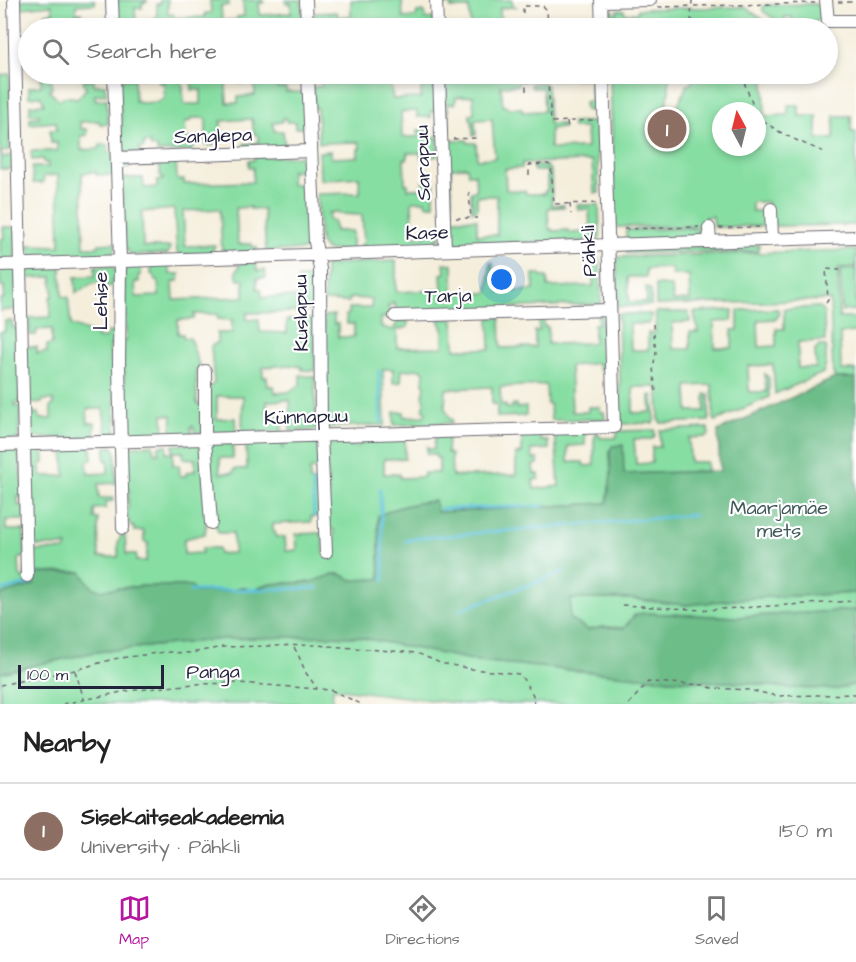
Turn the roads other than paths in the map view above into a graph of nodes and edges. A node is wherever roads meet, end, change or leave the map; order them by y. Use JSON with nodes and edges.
{"nodes":[{"id":1,"x":14,"y":0,"type":"edge"},
{"id":2,"x":112,"y":0,"type":"edge"},
{"id":3,"x":306,"y":0,"type":"edge"},
{"id":4,"x":436,"y":0,"type":"edge"},
{"id":5,"x":601,"y":0,"type":"edge"},
{"id":6,"x":826,"y":1,"type":"edge"},
{"id":7,"x":650,"y":4,"type":"edge"},
{"id":8,"x":113,"y":18,"type":"edge"},
{"id":9,"x":307,"y":18,"type":"edge"},
{"id":10,"x":437,"y":18,"type":"edge"},
{"id":11,"x":602,"y":18,"type":"edge"},
{"id":12,"x":828,"y":18,"type":"edge"},
{"id":13,"x":838,"y":21,"type":"edge"},
{"id":14,"x":856,"y":21,"type":"edge"},
{"id":15,"x":114,"y":84,"type":"edge"},
{"id":16,"x":308,"y":84,"type":"edge"},
{"id":17,"x":439,"y":84,"type":"edge"},
{"id":18,"x":603,"y":84,"type":"edge"},
{"id":19,"x":311,"y":151,"type":"junction"},
{"id":20,"x":117,"y":158,"type":"junction"},
{"id":21,"x":771,"y":209,"type":"dead end"},
{"id":22,"x":709,"y":228,"type":"road end"},
{"id":23,"x":856,"y":237,"type":"edge"},
{"id":24,"x":772,"y":240,"type":"junction"},
{"id":25,"x":710,"y":242,"type":"junction"},
{"id":26,"x":608,"y":246,"type":"junction"},
{"id":27,"x":445,"y":250,"type":"junction"},
{"id":28,"x":317,"y":256,"type":"junction"},
{"id":29,"x":120,"y":261,"type":"junction"},
{"id":30,"x":0,"y":265,"type":"edge"},
{"id":31,"x":21,"y":265,"type":"junction"},
{"id":32,"x":610,"y":310,"type":"junction"},
{"id":33,"x":395,"y":316,"type":"dead end"},
{"id":34,"x":205,"y":371,"type":"dead end"},
{"id":35,"x":614,"y":428,"type":"joint"},
{"id":36,"x":321,"y":436,"type":"junction"},
{"id":37,"x":206,"y":439,"type":"junction"},
{"id":38,"x":120,"y":441,"type":"junction"},
{"id":39,"x":25,"y":444,"type":"junction"},
{"id":40,"x":0,"y":445,"type":"edge"},
{"id":41,"x":211,"y":523,"type":"dead end"},
{"id":42,"x":123,"y":528,"type":"dead end"},
{"id":43,"x":326,"y":552,"type":"dead end"},
{"id":44,"x":27,"y":576,"type":"dead end"}],
"edges":[{"from":1,"to":31,"type":"street"},
{"from":2,"to":8,"type":"street"},
{"from":3,"to":9,"type":"street"},
{"from":4,"to":10,"type":"street"},
{"from":5,"to":7,"type":"street"},
{"from":5,"to":11,"type":"street"},
{"from":6,"to":12,"type":"street"},
{"from":13,"to":14,"type":"street"},
{"from":15,"to":20,"type":"street","name":"Lehise"},
{"from":16,"to":19,"type":"street","name":"Kuslapuu"},
{"from":17,"to":27,"type":"street","name":"Sarapuu"},
{"from":18,"to":26,"type":"street","name":"Pähkli"},
{"from":19,"to":20,"type":"street","name":"Sanglepa"},
{"from":19,"to":28,"type":"street","name":"Kuslapuu"},
{"from":20,"to":29,"type":"street","name":"Lehise"},
{"from":21,"to":24,"type":"street"},
{"from":22,"to":25,"type":"street"},
{"from":23,"to":24,"type":"street","name":"Kase"},
{"from":24,"to":25,"type":"street","name":"Kase"},
{"from":25,"to":26,"type":"street","name":"Kase"},
{"from":26,"to":27,"type":"street","name":"Kase"},
{"from":26,"to":32,"type":"street","name":"Pähkli"},
{"from":27,"to":28,"type":"street","name":"Kase"},
{"from":28,"to":29,"type":"street","name":"Kase"},
{"from":28,"to":36,"type":"street","name":"Kuslapuu"},
{"from":29,"to":31,"type":"street","name":"Kase"},
{"from":29,"to":38,"type":"street","name":"Lehise"},
{"from":30,"to":31,"type":"street","name":"Kase"},
{"from":31,"to":39,"type":"street"},
{"from":32,"to":33,"type":"street","name":"Tarja"},
{"from":32,"to":35,"type":"street","name":"Pähkli"},
{"from":34,"to":37,"type":"street"},
{"from":35,"to":36,"type":"street","name":"Künnapuu"},
{"from":36,"to":37,"type":"street","name":"Künnapuu"},
{"from":36,"to":43,"type":"street","name":"Kuslapuu"},
{"from":37,"to":38,"type":"street","name":"Künnapuu"},
{"from":37,"to":41,"type":"street"},
{"from":38,"to":39,"type":"street","name":"Künnapuu"},
{"from":38,"to":42,"type":"street","name":"Lehise"},
{"from":39,"to":40,"type":"street","name":"Künnapuu"},
{"from":39,"to":44,"type":"street"}]}
